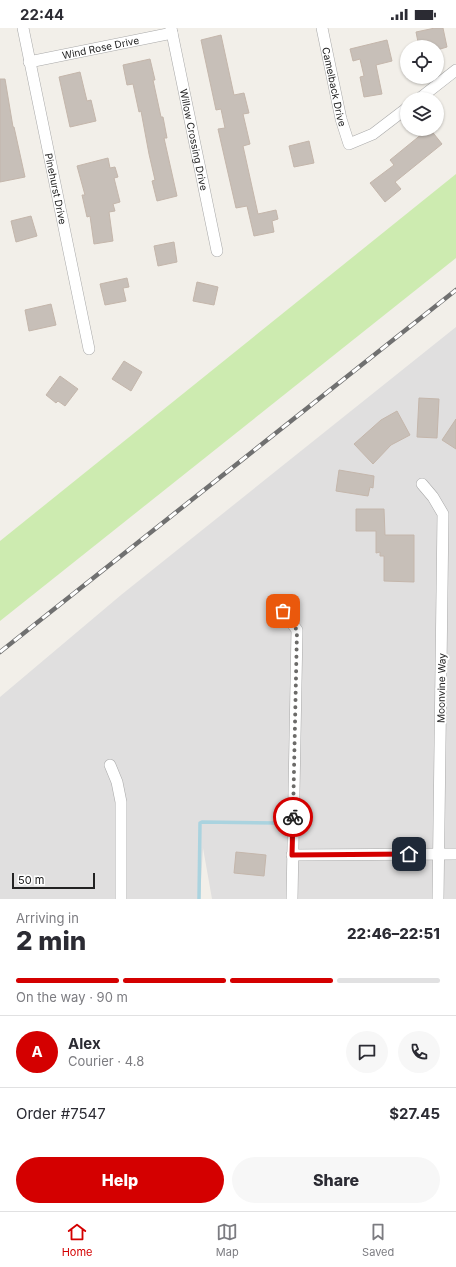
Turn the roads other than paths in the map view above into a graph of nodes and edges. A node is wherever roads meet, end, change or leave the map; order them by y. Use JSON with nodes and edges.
{"nodes":[{"id":1,"x":23,"y":28,"type":"edge"},
{"id":2,"x":322,"y":28,"type":"edge"},
{"id":3,"x":172,"y":30,"type":"edge"},
{"id":4,"x":29,"y":62,"type":"junction"},
{"id":5,"x":456,"y":70,"type":"edge"},
{"id":6,"x":428,"y":92,"type":"edge"},
{"id":7,"x":400,"y":113,"type":"edge"},
{"id":8,"x":217,"y":251,"type":"dead end"},
{"id":9,"x":89,"y":349,"type":"dead end"},
{"id":10,"x":422,"y":484,"type":"dead end"},
{"id":11,"x":276,"y":602,"type":"dead end"},
{"id":12,"x":110,"y":765,"type":"dead end"},
{"id":13,"x":438,"y":854,"type":"junction"},
{"id":14,"x":456,"y":854,"type":"edge"},
{"id":15,"x":292,"y":855,"type":"junction"},
{"id":16,"x":121,"y":899,"type":"edge"},
{"id":17,"x":292,"y":899,"type":"edge"},
{"id":18,"x":438,"y":899,"type":"edge"}],
"edges":[{"from":1,"to":4,"type":"street","name":"Pinehurst Drive"},
{"from":2,"to":7,"type":"street","name":"Camelback Drive"},
{"from":3,"to":4,"type":"street","name":"Wind Rose Drive"},
{"from":3,"to":8,"type":"street","name":"Willow Crossing Drive"},
{"from":4,"to":9,"type":"street","name":"Pinehurst Drive"},
{"from":5,"to":6,"type":"street"},
{"from":10,"to":13,"type":"street","name":"Moonvine Way"},
{"from":11,"to":15,"type":"street"},
{"from":12,"to":16,"type":"street"},
{"from":13,"to":14,"type":"street"},
{"from":13,"to":15,"type":"street"},
{"from":13,"to":18,"type":"street","name":"Moonvine Way"},
{"from":15,"to":17,"type":"street"}]}
